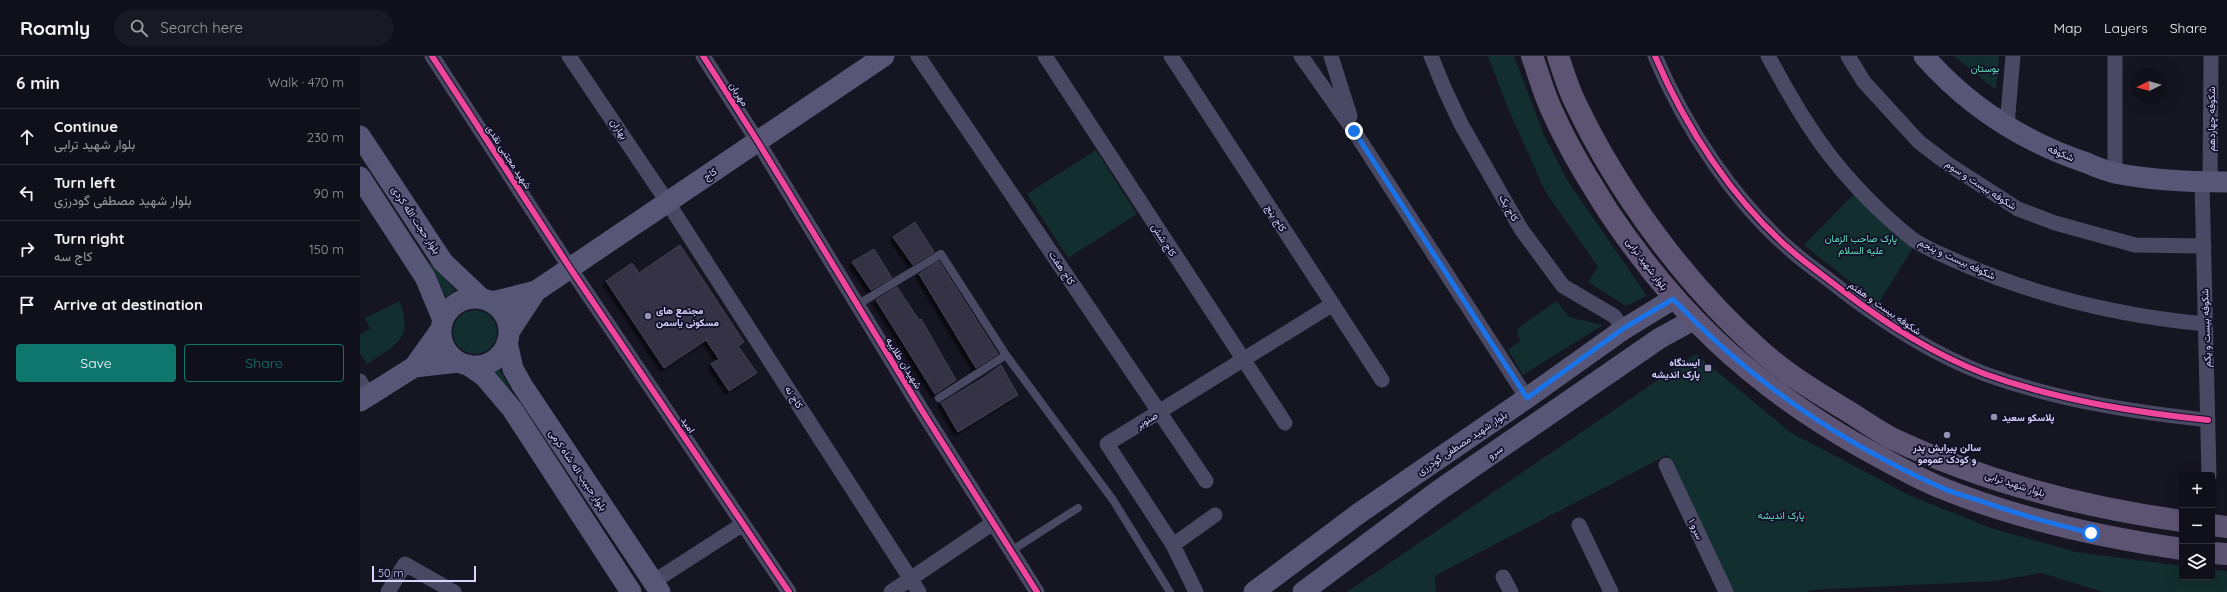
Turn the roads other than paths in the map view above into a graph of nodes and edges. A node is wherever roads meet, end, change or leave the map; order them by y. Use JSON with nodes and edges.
{"nodes":[{"id":1,"x":432,"y":56,"type":"edge"},
{"id":2,"x":569,"y":56,"type":"edge"},
{"id":3,"x":703,"y":56,"type":"edge"},
{"id":4,"x":884,"y":56,"type":"edge"},
{"id":5,"x":918,"y":56,"type":"edge"},
{"id":6,"x":1045,"y":56,"type":"edge"},
{"id":7,"x":1171,"y":56,"type":"edge"},
{"id":8,"x":1301,"y":56,"type":"edge"},
{"id":9,"x":1330,"y":56,"type":"edge"},
{"id":10,"x":1431,"y":56,"type":"edge"},
{"id":11,"x":1532,"y":56,"type":"edge"},
{"id":12,"x":1558,"y":56,"type":"edge"},
{"id":13,"x":1654,"y":56,"type":"edge"},
{"id":14,"x":1768,"y":56,"type":"edge"},
{"id":15,"x":1848,"y":56,"type":"edge"},
{"id":16,"x":1924,"y":56,"type":"edge"},
{"id":17,"x":2013,"y":56,"type":"edge"},
{"id":18,"x":2115,"y":56,"type":"edge"},
{"id":19,"x":2211,"y":56,"type":"edge"},
{"id":20,"x":2006,"y":125,"type":"junction"},
{"id":21,"x":1354,"y":131,"type":"junction"},
{"id":22,"x":360,"y":136,"type":"edge"},
{"id":23,"x":758,"y":142,"type":"junction"},
{"id":24,"x":2115,"y":173,"type":"junction"},
{"id":25,"x":360,"y":177,"type":"edge"},
{"id":26,"x":2213,"y":182,"type":"edge"},
{"id":27,"x":668,"y":203,"type":"junction"},
{"id":28,"x":2204,"y":246,"type":"junction"},
{"id":29,"x":570,"y":268,"type":"junction"},
{"id":30,"x":536,"y":291,"type":"junction"},
{"id":31,"x":1701,"y":294,"type":"junction"},
{"id":32,"x":1673,"y":299,"type":"junction"},
{"id":33,"x":486,"y":300,"type":"junction"},
{"id":34,"x":1333,"y":304,"type":"junction"},
{"id":35,"x":857,"y":305,"type":"junction"},
{"id":36,"x":1693,"y":320,"type":"junction"},
{"id":37,"x":442,"y":324,"type":"junction"},
{"id":38,"x":2206,"y":324,"type":"junction"},
{"id":39,"x":1624,"y":328,"type":"junction"},
{"id":40,"x":508,"y":337,"type":"junction"},
{"id":41,"x":1006,"y":355,"type":"junction"},
{"id":42,"x":1242,"y":360,"type":"junction"},
{"id":43,"x":463,"y":364,"type":"junction"},
{"id":44,"x":414,"y":367,"type":"junction"},
{"id":45,"x":1382,"y":380,"type":"dead end"},
{"id":46,"x":363,"y":393,"type":"edge"},
{"id":47,"x":939,"y":398,"type":"dead end"},
{"id":48,"x":1527,"y":398,"type":"junction"},
{"id":49,"x":1160,"y":412,"type":"junction"},
{"id":50,"x":2208,"y":420,"type":"junction"},
{"id":51,"x":1285,"y":423,"type":"dead end"},
{"id":52,"x":1666,"y":466,"type":"dead end"},
{"id":53,"x":2209,"y":472,"type":"edge"},
{"id":54,"x":1206,"y":481,"type":"dead end"},
{"id":55,"x":1078,"y":508,"type":"dead end"},
{"id":56,"x":1215,"y":515,"type":"dead end"},
{"id":57,"x":2179,"y":521,"type":"edge"},
{"id":58,"x":993,"y":523,"type":"junction"},
{"id":59,"x":743,"y":524,"type":"junction"},
{"id":60,"x":1579,"y":525,"type":"dead end"},
{"id":61,"x":2215,"y":525,"type":"edge"},
{"id":62,"x":2227,"y":527,"type":"edge"},
{"id":63,"x":1173,"y":545,"type":"junction"},
{"id":64,"x":2179,"y":549,"type":"edge"},
{"id":65,"x":1011,"y":551,"type":"junction"},
{"id":66,"x":2215,"y":553,"type":"edge"},
{"id":67,"x":2227,"y":554,"type":"edge"},
{"id":68,"x":1503,"y":577,"type":"dead end"},
{"id":69,"x":911,"y":579,"type":"junction"},
{"id":70,"x":656,"y":587,"type":"edge"},
{"id":71,"x":388,"y":592,"type":"edge"},
{"id":72,"x":454,"y":592,"type":"edge"},
{"id":73,"x":631,"y":592,"type":"edge"},
{"id":74,"x":789,"y":592,"type":"edge"},
{"id":75,"x":891,"y":592,"type":"edge"},
{"id":76,"x":919,"y":592,"type":"edge"},
{"id":77,"x":1037,"y":592,"type":"edge"},
{"id":78,"x":1170,"y":592,"type":"edge"},
{"id":79,"x":1196,"y":592,"type":"edge"},
{"id":80,"x":1254,"y":592,"type":"edge"},
{"id":81,"x":1303,"y":592,"type":"edge"},
{"id":82,"x":1511,"y":592,"type":"edge"},
{"id":83,"x":1611,"y":592,"type":"edge"},
{"id":84,"x":1726,"y":592,"type":"edge"}],
"edges":[{"from":1,"to":29,"type":"street","name":"شهید مجتبی نقدی"},
{"from":2,"to":27,"type":"street","name":"بهاران"},
{"from":3,"to":23,"type":"street","name":"مهربان"},
{"from":4,"to":23,"type":"main road","name":"کاج"},
{"from":5,"to":49,"type":"street","name":"کاج هفت"},
{"from":6,"to":42,"type":"street","name":"کاج شش"},
{"from":7,"to":34,"type":"street","name":"کاج پنج"},
{"from":8,"to":21,"type":"street"},
{"from":9,"to":21,"type":"street"},
{"from":10,"to":39,"type":"street","name":"کاج یک"},
{"from":11,"to":32,"type":"main road","name":"بلوار شهید ترابی"},
{"from":12,"to":31,"type":"main road","name":"بلوار شهید ترابی"},
{"from":13,"to":50,"type":"street","name":"شکوفه بیست و هفتم"},
{"from":14,"to":38,"type":"street","name":"شکوفه بیست و پنجم"},
{"from":15,"to":28,"type":"street","name":"شکوفه بیست و سوم"},
{"from":16,"to":20,"type":"main road","name":"شکوفه"},
{"from":17,"to":20,"type":"street"},
{"from":18,"to":24,"type":"street"},
{"from":19,"to":26,"type":"street","name":"شکوفه چهاردهم"},
{"from":20,"to":24,"type":"main road","name":"شکوفه"},
{"from":21,"to":48,"type":"street"},
{"from":22,"to":33,"type":"main road","name":"بلوار حجت الله کردی"},
{"from":23,"to":27,"type":"main road","name":"کاج"},
{"from":23,"to":35,"type":"street","name":"شهیدان طلاییه"},
{"from":24,"to":26,"type":"main road","name":"شکوفه"},
{"from":25,"to":37,"type":"main road"},
{"from":26,"to":28,"type":"street","name":"شکوفه بیست و یکم"},
{"from":27,"to":29,"type":"main road","name":"کاج"},
{"from":27,"to":69,"type":"street","name":"کاج نه"},
{"from":28,"to":38,"type":"street","name":"شکوفه بیست و یکم"},
{"from":29,"to":30,"type":"main road","name":"کاج"},
{"from":29,"to":59,"type":"street","name":"امید"},
{"from":30,"to":33,"type":"main road","name":"کاج"},
{"from":30,"to":40,"type":"main road","name":"کاج"},
{"from":31,"to":32,"type":"main road"},
{"from":31,"to":36,"type":"main road"},
{"from":31,"to":57,"type":"main road","name":"بلوار شهید ترابی"},
{"from":32,"to":36,"type":"main road","name":"بلوار شهید ترابی"},
{"from":32,"to":39,"type":"main road","name":"بلوار شهید مصطفی گودرزی"},
{"from":33,"to":37,"type":"main road"},
{"from":33,"to":40,"type":"main road"},
{"from":34,"to":42,"type":"street","name":"صنوبر"},
{"from":34,"to":45,"type":"street","name":"کاج پنج"},
{"from":35,"to":41,"type":"lane"},
{"from":35,"to":58,"type":"street","name":"شهیدان طلاییه"},
{"from":36,"to":64,"type":"main road","name":"بلوار شهید ترابی"},
{"from":36,"to":81,"type":"main road","name":"سرو"},
{"from":37,"to":43,"type":"main road"},
{"from":37,"to":44,"type":"main road"},
{"from":38,"to":50,"type":"street","name":"شکوفه بیست و یکم"},
{"from":39,"to":48,"type":"main road","name":"بلوار شهید مصطفی گودرزی"},
{"from":40,"to":43,"type":"main road"},
{"from":40,"to":70,"type":"main road","name":"بلوار حبیب اله شاه کرمی"},
{"from":41,"to":47,"type":"lane"},
{"from":41,"to":78,"type":"lane"},
{"from":42,"to":49,"type":"street","name":"صنوبر"},
{"from":42,"to":51,"type":"street","name":"کاج شش"},
{"from":43,"to":44,"type":"main road"},
{"from":43,"to":73,"type":"main road"},
{"from":44,"to":46,"type":"main road"},
{"from":48,"to":80,"type":"main road","name":"بلوار شهید مصطفی گودرزی"},
{"from":49,"to":54,"type":"street","name":"کاج هفت"},
{"from":49,"to":63,"type":"street","name":"صنوبر"},
{"from":50,"to":53,"type":"street","name":"شکوفه بیست و یکم"},
{"from":52,"to":84,"type":"street","name":"سرو ۱"},
{"from":55,"to":65,"type":"lane"},
{"from":56,"to":63,"type":"street"},
{"from":58,"to":65,"type":"street","name":"شهیدان طلاییه"},
{"from":58,"to":69,"type":"street"},
{"from":59,"to":70,"type":"street"},
{"from":59,"to":74,"type":"street","name":"امید"},
{"from":60,"to":83,"type":"street"},
{"from":61,"to":62,"type":"main road"},
{"from":63,"to":79,"type":"street","name":"صنوبر"},
{"from":65,"to":77,"type":"street","name":"شهیدان طلاییه"},
{"from":66,"to":67,"type":"main road"},
{"from":68,"to":82,"type":"street"},
{"from":69,"to":75,"type":"street"},
{"from":69,"to":76,"type":"street","name":"کاج نه"},
{"from":71,"to":72,"type":"street"}]}
